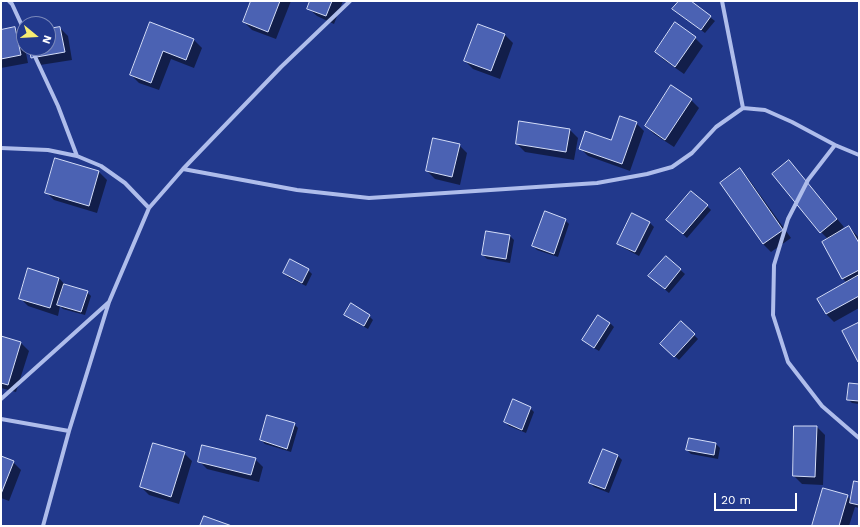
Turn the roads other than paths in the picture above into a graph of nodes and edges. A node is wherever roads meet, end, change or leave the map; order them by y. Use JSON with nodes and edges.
{"nodes":[{"id":1,"x":9,"y":1,"type":"edge"},
{"id":2,"x":350,"y":1,"type":"edge"},
{"id":3,"x":722,"y":1,"type":"edge"},
{"id":4,"x":18,"y":16,"type":"edge"},
{"id":5,"x":35,"y":56,"type":"edge"},
{"id":6,"x":742,"y":108,"type":"junction"},
{"id":7,"x":835,"y":145,"type":"junction"},
{"id":8,"x":1,"y":148,"type":"edge"},
{"id":9,"x":859,"y":155,"type":"edge"},
{"id":10,"x":77,"y":156,"type":"junction"},
{"id":11,"x":183,"y":169,"type":"junction"},
{"id":12,"x":149,"y":208,"type":"junction"},
{"id":13,"x":109,"y":302,"type":"junction"},
{"id":14,"x":1,"y":399,"type":"edge"},
{"id":15,"x":1,"y":419,"type":"edge"},
{"id":16,"x":69,"y":431,"type":"junction"},
{"id":17,"x":859,"y":438,"type":"edge"},
{"id":18,"x":43,"y":526,"type":"edge"}],
"edges":[{"from":1,"to":4,"type":"street"},
{"from":2,"to":11,"type":"street"},
{"from":3,"to":6,"type":"street"},
{"from":5,"to":10,"type":"street"},
{"from":6,"to":7,"type":"street"},
{"from":6,"to":11,"type":"street"},
{"from":7,"to":9,"type":"street"},
{"from":7,"to":17,"type":"street"},
{"from":8,"to":10,"type":"street"},
{"from":10,"to":12,"type":"street"},
{"from":11,"to":12,"type":"street"},
{"from":12,"to":13,"type":"street"},
{"from":13,"to":14,"type":"street"},
{"from":13,"to":16,"type":"street"},
{"from":15,"to":16,"type":"street"},
{"from":16,"to":18,"type":"street"}]}
